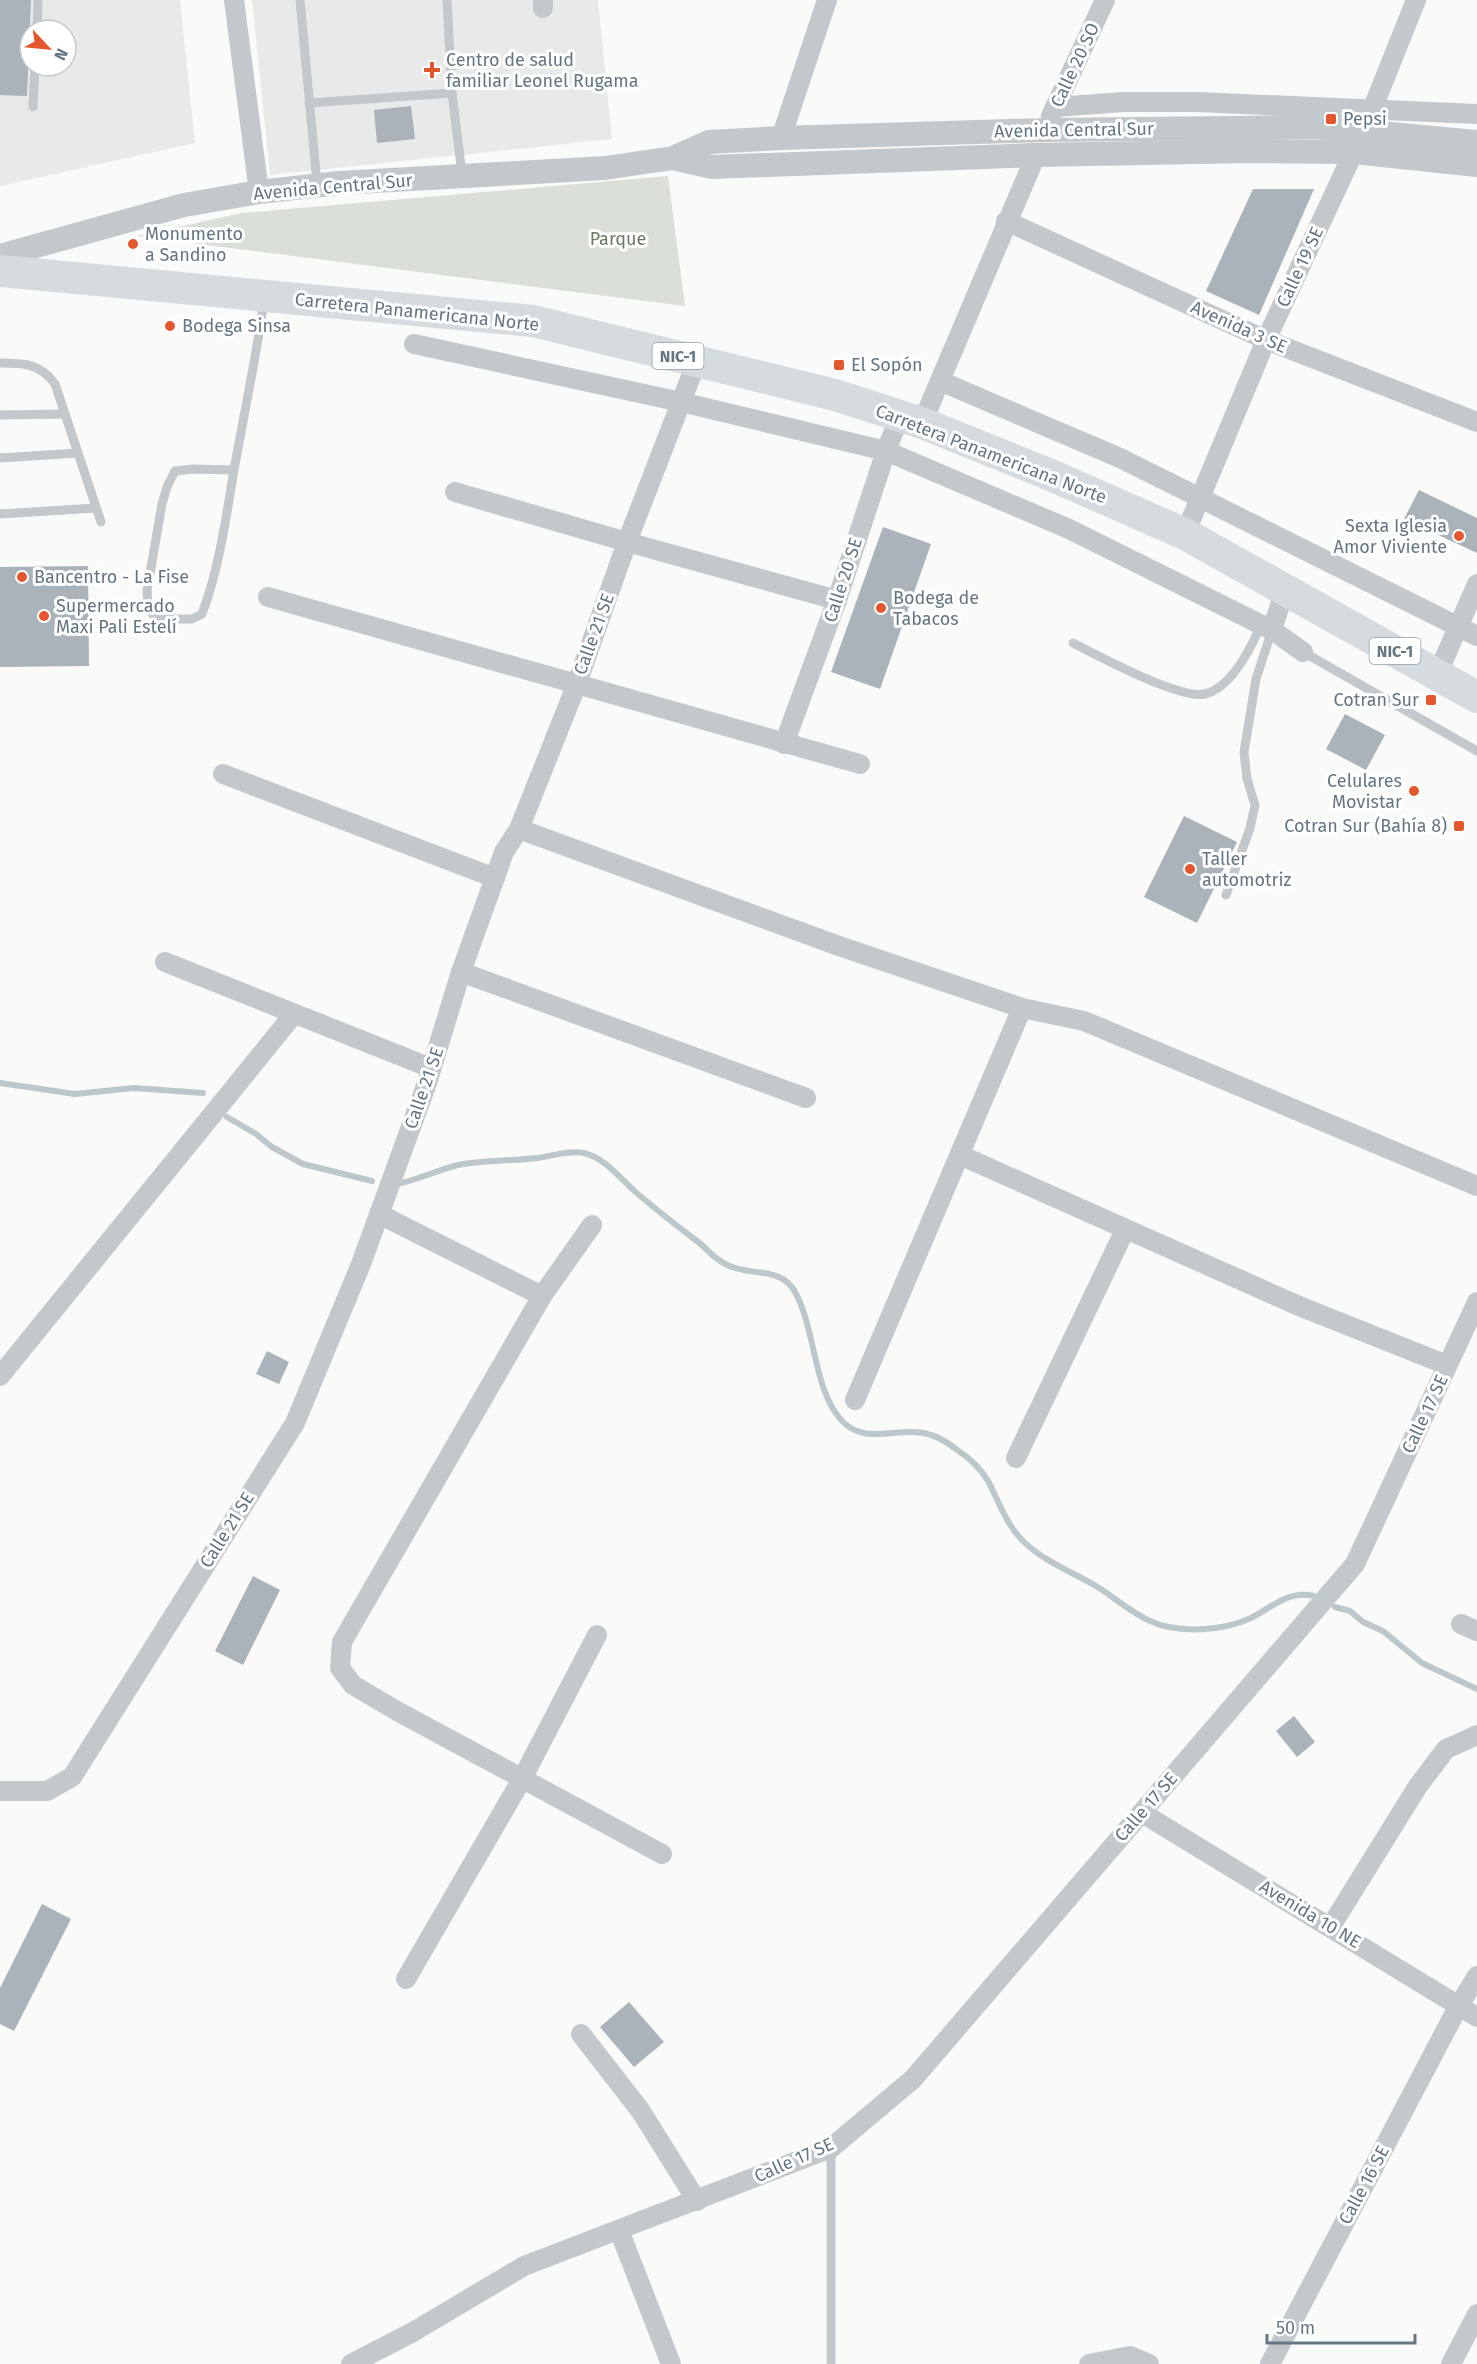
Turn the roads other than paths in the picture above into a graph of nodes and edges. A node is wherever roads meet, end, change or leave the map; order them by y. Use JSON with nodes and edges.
{"nodes":[{"id":1,"x":38,"y":0,"type":"edge"},
{"id":2,"x":234,"y":0,"type":"edge"},
{"id":3,"x":300,"y":0,"type":"edge"},
{"id":4,"x":447,"y":0,"type":"edge"},
{"id":5,"x":827,"y":0,"type":"edge"},
{"id":6,"x":1105,"y":0,"type":"edge"},
{"id":7,"x":1416,"y":0,"type":"edge"},
{"id":8,"x":37,"y":18,"type":"edge"},
{"id":9,"x":34,"y":78,"type":"edge"},
{"id":10,"x":452,"y":93,"type":"junction"},
{"id":11,"x":309,"y":103,"type":"junction"},
{"id":12,"x":33,"y":107,"type":"dead end"},
{"id":13,"x":1055,"y":107,"type":"junction"},
{"id":14,"x":1477,"y":114,"type":"edge"},
{"id":15,"x":1367,"y":120,"type":"junction"},
{"id":16,"x":1046,"y":130,"type":"junction"},
{"id":17,"x":781,"y":138,"type":"junction"},
{"id":18,"x":1477,"y":142,"type":"edge"},
{"id":19,"x":1353,"y":152,"type":"junction"},
{"id":20,"x":1036,"y":154,"type":"junction"},
{"id":21,"x":674,"y":158,"type":"junction"},
{"id":22,"x":1477,"y":165,"type":"edge"},
{"id":23,"x":462,"y":177,"type":"junction"},
{"id":24,"x":317,"y":186,"type":"junction"},
{"id":25,"x":260,"y":192,"type":"junction"},
{"id":26,"x":1006,"y":221,"type":"junction"},
{"id":27,"x":0,"y":256,"type":"edge"},
{"id":28,"x":0,"y":271,"type":"edge"},
{"id":29,"x":264,"y":297,"type":"junction"},
{"id":30,"x":1266,"y":340,"type":"junction"},
{"id":31,"x":414,"y":344,"type":"dead end"},
{"id":32,"x":697,"y":361,"type":"junction"},
{"id":33,"x":0,"y":363,"type":"edge"},
{"id":34,"x":940,"y":381,"type":"junction"},
{"id":35,"x":681,"y":402,"type":"junction"},
{"id":36,"x":65,"y":414,"type":"junction"},
{"id":37,"x":0,"y":415,"type":"edge"},
{"id":38,"x":911,"y":420,"type":"junction"},
{"id":39,"x":1477,"y":422,"type":"edge"},
{"id":40,"x":886,"y":451,"type":"junction"},
{"id":41,"x":78,"y":453,"type":"junction"},
{"id":42,"x":0,"y":458,"type":"edge"},
{"id":43,"x":234,"y":470,"type":"junction"},
{"id":44,"x":455,"y":492,"type":"dead end"},
{"id":45,"x":1200,"y":496,"type":"junction"},
{"id":46,"x":96,"y":508,"type":"junction"},
{"id":47,"x":0,"y":514,"type":"edge"},
{"id":48,"x":101,"y":522,"type":"dead end"},
{"id":49,"x":1185,"y":534,"type":"junction"},
{"id":50,"x":627,"y":542,"type":"junction"},
{"id":51,"x":1477,"y":584,"type":"edge"},
{"id":52,"x":1285,"y":590,"type":"junction"},
{"id":53,"x":268,"y":597,"type":"dead end"},
{"id":54,"x":837,"y":600,"type":"junction"},
{"id":55,"x":1267,"y":628,"type":"junction"},
{"id":56,"x":1468,"y":632,"type":"edge"},
{"id":57,"x":1073,"y":644,"type":"dead end"},
{"id":58,"x":1303,"y":652,"type":"joint"},
{"id":59,"x":1437,"y":675,"type":"junction"},
{"id":60,"x":576,"y":686,"type":"junction"},
{"id":61,"x":1477,"y":697,"type":"edge"},
{"id":62,"x":784,"y":744,"type":"junction"},
{"id":63,"x":1477,"y":751,"type":"edge"},
{"id":64,"x":860,"y":764,"type":"dead end"},
{"id":65,"x":223,"y":774,"type":"dead end"},
{"id":66,"x":519,"y":829,"type":"junction"},
{"id":67,"x":495,"y":878,"type":"junction"},
{"id":68,"x":1226,"y":895,"type":"dead end"},
{"id":69,"x":165,"y":962,"type":"dead end"},
{"id":70,"x":461,"y":972,"type":"junction"},
{"id":71,"x":1022,"y":1008,"type":"junction"},
{"id":72,"x":294,"y":1014,"type":"junction"},
{"id":73,"x":431,"y":1068,"type":"junction"},
{"id":74,"x":807,"y":1098,"type":"dead end"},
{"id":75,"x":960,"y":1155,"type":"junction"},
{"id":76,"x":1477,"y":1186,"type":"edge"},
{"id":77,"x":379,"y":1214,"type":"junction"},
{"id":78,"x":592,"y":1225,"type":"dead end"},
{"id":79,"x":1125,"y":1230,"type":"junction"},
{"id":80,"x":542,"y":1296,"type":"junction"},
{"id":81,"x":1477,"y":1302,"type":"edge"},
{"id":82,"x":1448,"y":1365,"type":"junction"},
{"id":83,"x":0,"y":1376,"type":"edge"},
{"id":84,"x":855,"y":1400,"type":"dead end"},
{"id":85,"x":1016,"y":1458,"type":"dead end"},
{"id":86,"x":597,"y":1635,"type":"dead end"},
{"id":87,"x":1477,"y":1736,"type":"edge"},
{"id":88,"x":522,"y":1779,"type":"junction"},
{"id":89,"x":0,"y":1791,"type":"edge"},
{"id":90,"x":1142,"y":1812,"type":"junction"},
{"id":91,"x":662,"y":1854,"type":"dead end"},
{"id":92,"x":1331,"y":1926,"type":"junction"},
{"id":93,"x":1477,"y":1976,"type":"edge"},
{"id":94,"x":406,"y":1979,"type":"dead end"},
{"id":95,"x":1458,"y":2007,"type":"junction"},
{"id":96,"x":1477,"y":2018,"type":"edge"},
{"id":97,"x":581,"y":2034,"type":"dead end"},
{"id":98,"x":831,"y":2148,"type":"junction"},
{"id":99,"x":697,"y":2201,"type":"junction"},
{"id":100,"x":620,"y":2230,"type":"junction"},
{"id":101,"x":1477,"y":2314,"type":"edge"},
{"id":102,"x":351,"y":2364,"type":"edge"},
{"id":103,"x":671,"y":2364,"type":"edge"},
{"id":104,"x":831,"y":2364,"type":"edge"},
{"id":105,"x":1089,"y":2364,"type":"edge"},
{"id":106,"x":1149,"y":2364,"type":"edge"},
{"id":107,"x":1270,"y":2364,"type":"edge"},
{"id":108,"x":1451,"y":2364,"type":"edge"}],
"edges":[{"from":1,"to":8,"type":"lane"},
{"from":2,"to":25,"type":"street"},
{"from":3,"to":11,"type":"lane"},
{"from":4,"to":10,"type":"lane"},
{"from":5,"to":17,"type":"street"},
{"from":6,"to":13,"type":"street","name":"Calle 20 SO"},
{"from":7,"to":15,"type":"street","name":"Calle 19 SE"},
{"from":9,"to":12,"type":"lane"},
{"from":10,"to":11,"type":"lane"},
{"from":10,"to":23,"type":"lane"},
{"from":11,"to":24,"type":"lane"},
{"from":13,"to":15,"type":"street"},
{"from":13,"to":16,"type":"street","name":"Calle 20 SO"},
{"from":14,"to":15,"type":"street"},
{"from":15,"to":16,"type":"street","name":"Avenida Central Sur"},
{"from":15,"to":18,"type":"street","name":"Avenida Central Sur"},
{"from":15,"to":19,"type":"street","name":"Calle 19 SE"},
{"from":16,"to":17,"type":"street","name":"Avenida Central Sur"},
{"from":17,"to":21,"type":"street","name":"Avenida Central Sur"},
{"from":19,"to":20,"type":"street","name":"Avenida Central Sur"},
{"from":19,"to":22,"type":"street","name":"Avenida Central Sur"},
{"from":19,"to":30,"type":"street","name":"Calle 19 SE"},
{"from":20,"to":21,"type":"street","name":"Avenida Central Sur"},
{"from":20,"to":26,"type":"street","name":"Calle 20 SE"},
{"from":21,"to":23,"type":"street","name":"Avenida Central Sur"},
{"from":23,"to":24,"type":"street","name":"Avenida Central Sur"},
{"from":24,"to":25,"type":"street","name":"Avenida Central Sur"},
{"from":25,"to":27,"type":"street","name":"Avenida Central Sur"},
{"from":26,"to":30,"type":"street","name":"Avenida 3 SE"},
{"from":26,"to":34,"type":"street","name":"Calle 20 SE"},
{"from":28,"to":29,"type":"highway","name":"Carretera Panamericana Norte","number":"NIC-1"},
{"from":29,"to":32,"type":"highway","name":"Carretera Panamericana Norte","number":"NIC-1"},
{"from":29,"to":43,"type":"lane"},
{"from":30,"to":39,"type":"street","name":"Avenida 3 SE"},
{"from":30,"to":45,"type":"street","name":"Calle 19 SE"},
{"from":31,"to":35,"type":"street"},
{"from":32,"to":35,"type":"street","name":"Calle 21 SE"},
{"from":32,"to":38,"type":"highway","name":"Carretera Panamericana Norte","number":"NIC-1"},
{"from":33,"to":36,"type":"lane"},
{"from":34,"to":38,"type":"street","name":"Calle 20 SE"},
{"from":34,"to":45,"type":"street"},
{"from":35,"to":40,"type":"street"},
{"from":35,"to":50,"type":"street","name":"Calle 21 SE"},
{"from":36,"to":37,"type":"lane"},
{"from":36,"to":41,"type":"lane"},
{"from":38,"to":40,"type":"street","name":"Calle 20 SE"},
{"from":38,"to":49,"type":"highway","name":"Carretera Panamericana Norte","number":"NIC-1"},
{"from":40,"to":54,"type":"street","name":"Calle 20 SE"},
{"from":40,"to":55,"type":"street"},
{"from":41,"to":42,"type":"lane"},
{"from":41,"to":46,"type":"lane"},
{"from":43,"to":43,"type":"lane"},
{"from":44,"to":50,"type":"street"},
{"from":45,"to":49,"type":"street","name":"Calle 19 SE"},
{"from":45,"to":56,"type":"street"},
{"from":46,"to":47,"type":"lane"},
{"from":46,"to":48,"type":"lane"},
{"from":49,"to":52,"type":"highway","name":"Carretera Panamericana Norte","number":"NIC-1"},
{"from":50,"to":54,"type":"street"},
{"from":50,"to":60,"type":"street","name":"Calle 21 SE"},
{"from":51,"to":56,"type":"street"},
{"from":52,"to":55,"type":"street"},
{"from":52,"to":59,"type":"highway","name":"Carretera Panamericana Norte","number":"NIC-1"},
{"from":53,"to":60,"type":"street"},
{"from":54,"to":62,"type":"street","name":"Calle 20 SE"},
{"from":55,"to":57,"type":"lane"},
{"from":55,"to":58,"type":"street"},
{"from":55,"to":68,"type":"lane"},
{"from":56,"to":59,"type":"street"},
{"from":58,"to":63,"type":"lane"},
{"from":59,"to":61,"type":"highway","name":"Carretera Panamericana Norte","number":"NIC-1"},
{"from":60,"to":62,"type":"street"},
{"from":60,"to":66,"type":"street","name":"Calle 21 SE"},
{"from":62,"to":64,"type":"street"},
{"from":65,"to":67,"type":"street"},
{"from":66,"to":67,"type":"street","name":"Calle 21 SE"},
{"from":66,"to":71,"type":"street"},
{"from":67,"to":70,"type":"street","name":"Calle 21 SE"},
{"from":69,"to":72,"type":"street"},
{"from":70,"to":73,"type":"street","name":"Calle 21 SE"},
{"from":70,"to":74,"type":"street"},
{"from":71,"to":75,"type":"street"},
{"from":71,"to":76,"type":"street"},
{"from":72,"to":73,"type":"street"},
{"from":72,"to":83,"type":"street"},
{"from":73,"to":77,"type":"street","name":"Calle 21 SE"},
{"from":75,"to":79,"type":"street"},
{"from":75,"to":84,"type":"street"},
{"from":77,"to":80,"type":"street"},
{"from":77,"to":89,"type":"street","name":"Calle 21 SE"},
{"from":78,"to":80,"type":"street"},
{"from":79,"to":82,"type":"street"},
{"from":79,"to":85,"type":"street"},
{"from":80,"to":88,"type":"street"},
{"from":81,"to":82,"type":"street","name":"Calle 17 SE"},
{"from":82,"to":90,"type":"street","name":"Calle 17 SE"},
{"from":86,"to":88,"type":"street"},
{"from":87,"to":92,"type":"street"},
{"from":88,"to":91,"type":"street"},
{"from":88,"to":94,"type":"street"},
{"from":90,"to":92,"type":"street","name":"Avenida 10 NE"},
{"from":90,"to":98,"type":"street","name":"Calle 17 SE"},
{"from":92,"to":95,"type":"street","name":"Avenida 10 NE"},
{"from":93,"to":95,"type":"street","name":"Calle 16 SE"},
{"from":95,"to":96,"type":"street","name":"Avenida 10 NE"},
{"from":95,"to":107,"type":"street","name":"Calle 16 SE"},
{"from":97,"to":99,"type":"street"},
{"from":98,"to":99,"type":"street","name":"Calle 17 SE"},
{"from":98,"to":104,"type":"lane"},
{"from":99,"to":100,"type":"street","name":"Calle 17 SE"},
{"from":100,"to":102,"type":"street","name":"Calle 17 SE"},
{"from":100,"to":103,"type":"street"},
{"from":101,"to":108,"type":"street"},
{"from":105,"to":106,"type":"street"}]}
